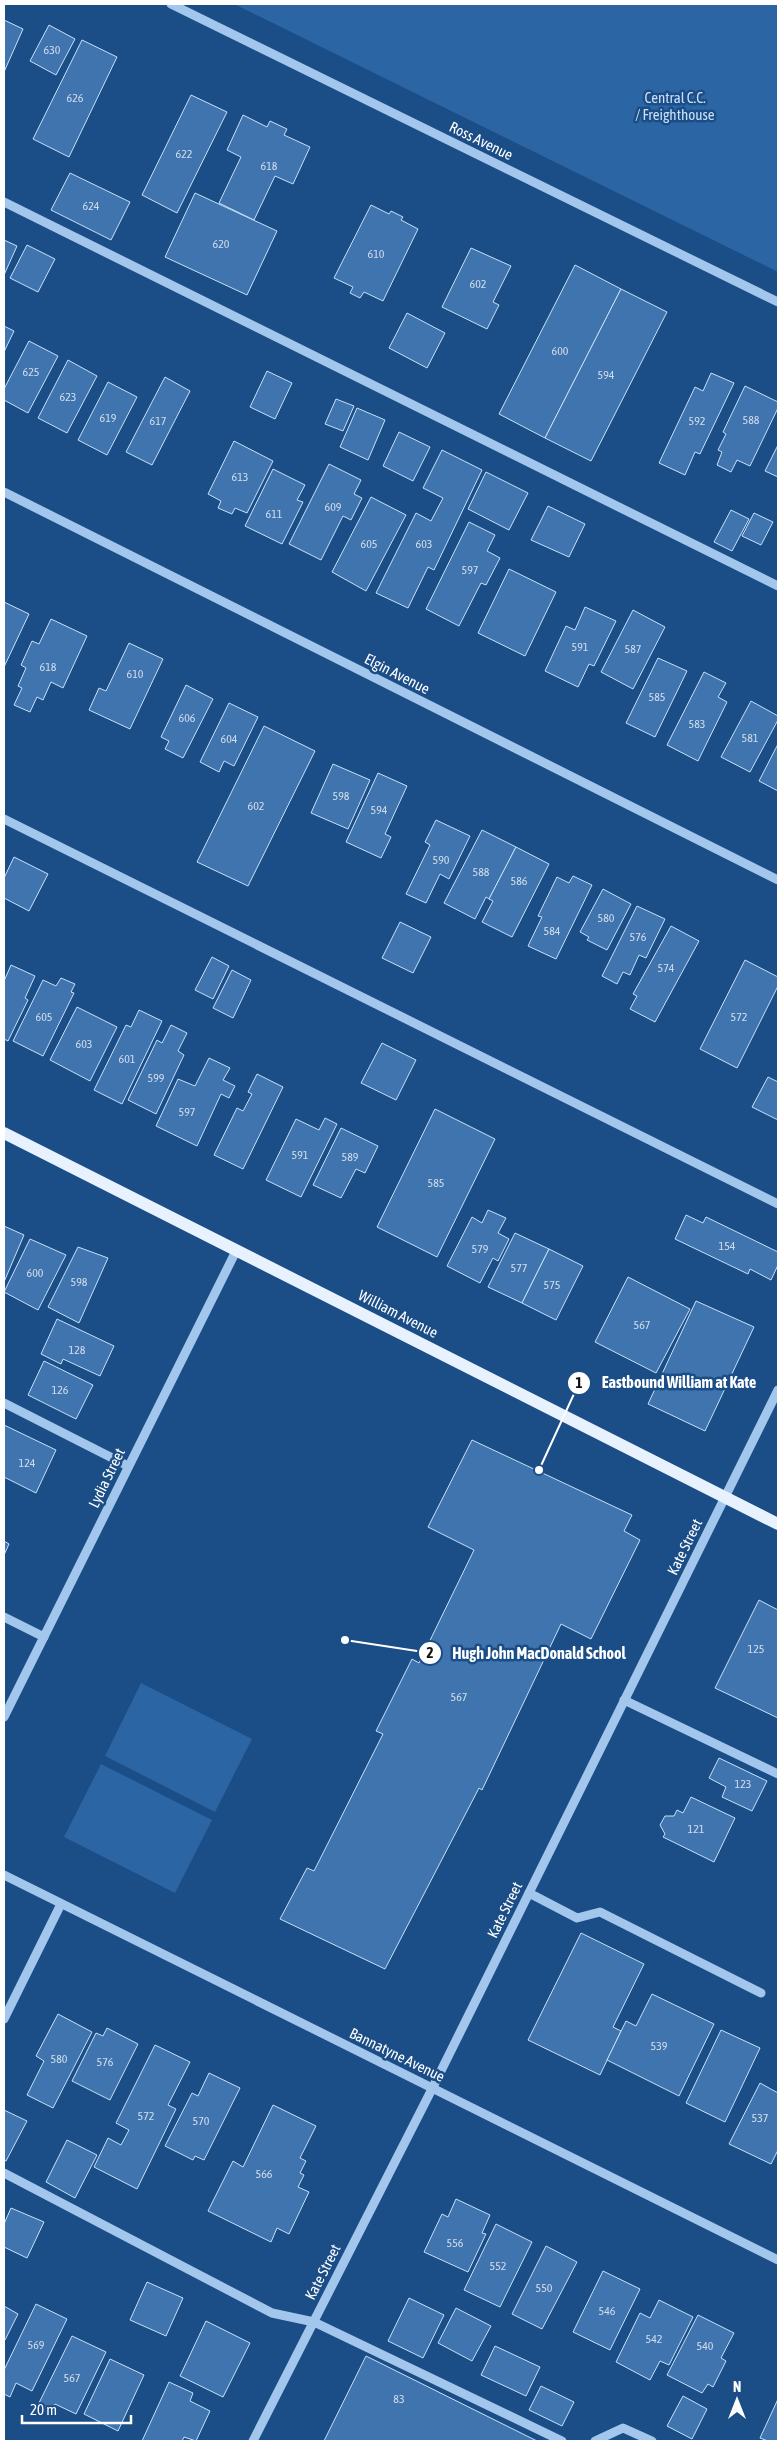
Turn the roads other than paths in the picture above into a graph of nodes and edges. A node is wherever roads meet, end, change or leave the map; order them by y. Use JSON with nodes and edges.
{"nodes":[{"id":1,"x":171,"y":4,"type":"edge"},
{"id":2,"x":4,"y":202,"type":"edge"},
{"id":3,"x":778,"y":302,"type":"edge"},
{"id":4,"x":4,"y":492,"type":"edge"},
{"id":5,"x":778,"y":586,"type":"edge"},
{"id":6,"x":4,"y":819,"type":"edge"},
{"id":7,"x":778,"y":880,"type":"edge"},
{"id":8,"x":4,"y":1133,"type":"edge"},
{"id":9,"x":778,"y":1204,"type":"edge"},
{"id":10,"x":236,"y":1251,"type":"junction"},
{"id":11,"x":778,"y":1390,"type":"edge"},
{"id":12,"x":4,"y":1403,"type":"edge"},
{"id":13,"x":128,"y":1466,"type":"junction"},
{"id":14,"x":725,"y":1497,"type":"junction"},
{"id":15,"x":778,"y":1524,"type":"edge"},
{"id":16,"x":4,"y":1616,"type":"edge"},
{"id":17,"x":44,"y":1636,"type":"junction"},
{"id":18,"x":624,"y":1700,"type":"junction"},
{"id":19,"x":4,"y":1717,"type":"edge"},
{"id":20,"x":778,"y":1774,"type":"edge"},
{"id":21,"x":4,"y":1875,"type":"edge"},
{"id":22,"x":528,"y":1893,"type":"junction"},
{"id":23,"x":61,"y":1904,"type":"junction"},
{"id":24,"x":761,"y":1993,"type":"dead end"},
{"id":25,"x":4,"y":2019,"type":"edge"},
{"id":26,"x":433,"y":2087,"type":"junction"},
{"id":27,"x":4,"y":2173,"type":"edge"},
{"id":28,"x":778,"y":2260,"type":"edge"},
{"id":29,"x":314,"y":2322,"type":"junction"},
{"id":30,"x":253,"y":2441,"type":"edge"},
{"id":31,"x":562,"y":2441,"type":"edge"},
{"id":32,"x":595,"y":2441,"type":"edge"},
{"id":33,"x":652,"y":2441,"type":"edge"}],
"edges":[{"from":1,"to":3,"type":"street","name":"Ross Avenue"},
{"from":2,"to":5,"type":"street"},
{"from":4,"to":7,"type":"street","name":"Elgin Avenue"},
{"from":6,"to":9,"type":"street"},
{"from":8,"to":10,"type":"main road","name":"William Avenue"},
{"from":10,"to":13,"type":"street","name":"Lydia Street"},
{"from":10,"to":14,"type":"main road","name":"William Avenue"},
{"from":11,"to":14,"type":"street","name":"Kate Street"},
{"from":12,"to":13,"type":"street"},
{"from":13,"to":17,"type":"street","name":"Lydia Street"},
{"from":14,"to":15,"type":"main road","name":"William Avenue"},
{"from":14,"to":18,"type":"street","name":"Kate Street"},
{"from":16,"to":17,"type":"street"},
{"from":17,"to":19,"type":"street","name":"Lydia Street"},
{"from":18,"to":20,"type":"street"},
{"from":18,"to":22,"type":"street","name":"Kate Street"},
{"from":21,"to":23,"type":"street","name":"Bannatyne Avenue"},
{"from":22,"to":24,"type":"street"},
{"from":22,"to":26,"type":"street","name":"Kate Street"},
{"from":23,"to":25,"type":"street"},
{"from":23,"to":26,"type":"street","name":"Bannatyne Avenue"},
{"from":26,"to":28,"type":"street","name":"Bannatyne Avenue"},
{"from":26,"to":29,"type":"street","name":"Kate Street"},
{"from":27,"to":29,"type":"street"},
{"from":29,"to":30,"type":"street","name":"Kate Street"},
{"from":29,"to":31,"type":"street"},
{"from":32,"to":33,"type":"street"}]}
